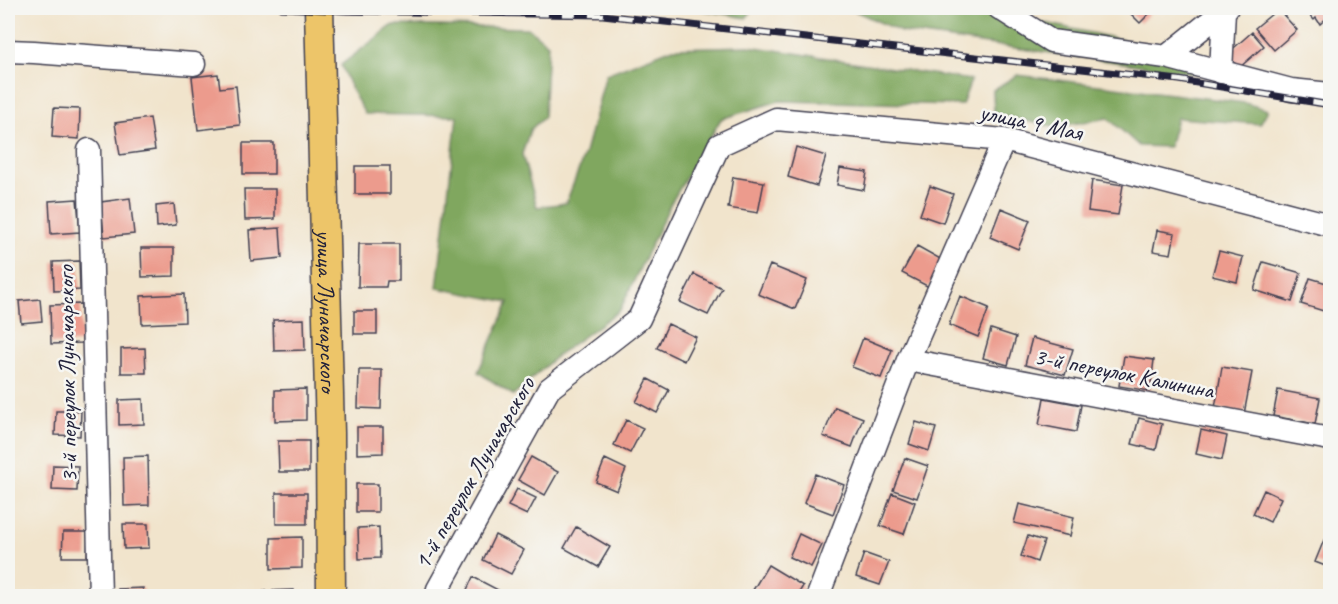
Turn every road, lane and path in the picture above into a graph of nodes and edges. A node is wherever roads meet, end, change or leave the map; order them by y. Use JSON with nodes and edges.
{"nodes":[{"id":1,"x":999,"y":8,"type":"edge"},
{"id":2,"x":1226,"y":9,"type":"edge"},
{"id":3,"x":320,"y":16,"type":"edge"},
{"id":4,"x":8,"y":51,"type":"edge"},
{"id":5,"x":1166,"y":57,"type":"junction"},
{"id":6,"x":194,"y":64,"type":"dead end"},
{"id":7,"x":1221,"y":72,"type":"junction"},
{"id":8,"x":1330,"y":94,"type":"edge"},
{"id":9,"x":1004,"y":140,"type":"junction"},
{"id":10,"x":719,"y":145,"type":"joint"},
{"id":11,"x":89,"y":150,"type":"dead end"},
{"id":12,"x":1330,"y":225,"type":"edge"},
{"id":13,"x":908,"y":360,"type":"junction"},
{"id":14,"x":1330,"y":439,"type":"edge"},
{"id":15,"x":100,"y":597,"type":"edge"},
{"id":16,"x":331,"y":597,"type":"edge"},
{"id":17,"x":436,"y":597,"type":"edge"},
{"id":18,"x":818,"y":597,"type":"edge"}],
"edges":[{"from":1,"to":5,"type":"street"},
{"from":2,"to":5,"type":"street"},
{"from":2,"to":7,"type":"street"},
{"from":3,"to":16,"type":"main road","name":"улица Луначарского"},
{"from":4,"to":6,"type":"street"},
{"from":5,"to":7,"type":"street"},
{"from":7,"to":8,"type":"street"},
{"from":9,"to":10,"type":"street","name":"улица 9 Мая"},
{"from":9,"to":12,"type":"street","name":"улица 9 Мая"},
{"from":9,"to":13,"type":"street"},
{"from":10,"to":17,"type":"street","name":"1-й переулок Луначарского"},
{"from":11,"to":15,"type":"street","name":"3-й переулок Луначарского"},
{"from":13,"to":14,"type":"street","name":"3-й переулок Калинина"},
{"from":13,"to":18,"type":"street"}]}
